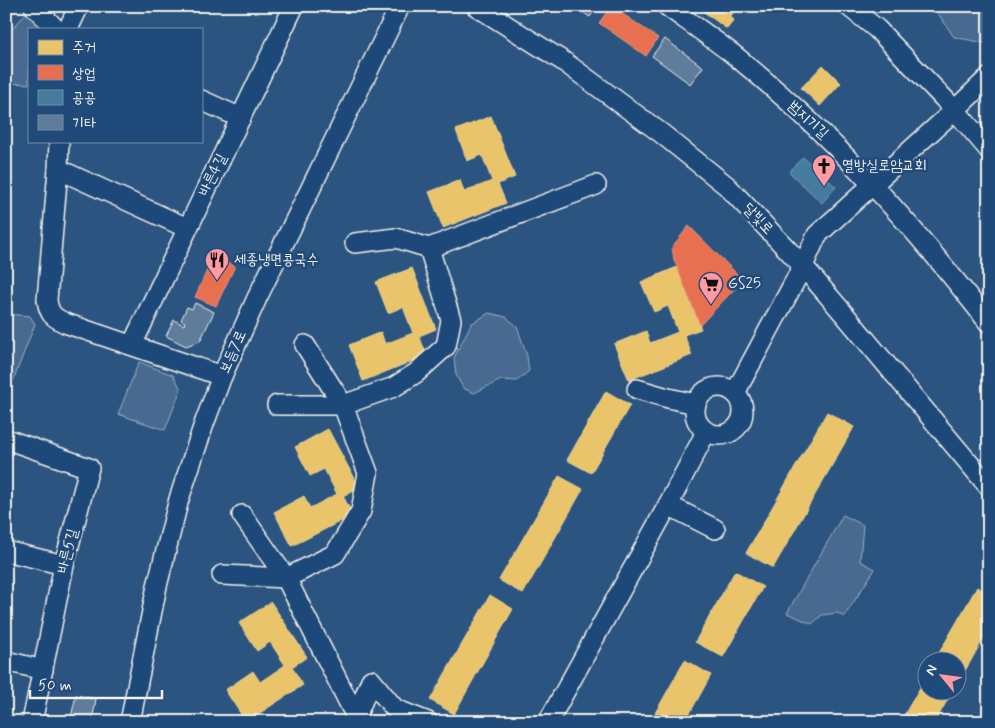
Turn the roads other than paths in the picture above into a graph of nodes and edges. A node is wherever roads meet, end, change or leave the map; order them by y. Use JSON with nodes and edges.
{"nodes":[{"id":1,"x":34,"y":6,"type":"edge"},
{"id":2,"x":79,"y":6,"type":"edge"},
{"id":3,"x":294,"y":6,"type":"edge"},
{"id":4,"x":400,"y":6,"type":"edge"},
{"id":5,"x":476,"y":6,"type":"edge"},
{"id":6,"x":666,"y":6,"type":"edge"},
{"id":7,"x":848,"y":6,"type":"edge"},
{"id":8,"x":55,"y":28,"type":"edge"},
{"id":9,"x":68,"y":28,"type":"edge"},
{"id":10,"x":989,"y":77,"type":"edge"},
{"id":11,"x":202,"y":100,"type":"edge"},
{"id":12,"x":955,"y":110,"type":"junction"},
{"id":13,"x":241,"y":118,"type":"junction"},
{"id":14,"x":59,"y":142,"type":"edge"},
{"id":15,"x":989,"y":150,"type":"edge"},
{"id":16,"x":58,"y":169,"type":"junction"},
{"id":17,"x":596,"y":184,"type":"dead end"},
{"id":18,"x":873,"y":184,"type":"junction"},
{"id":19,"x":187,"y":228,"type":"junction"},
{"id":20,"x":355,"y":243,"type":"dead end"},
{"id":21,"x":429,"y":248,"type":"junction"},
{"id":22,"x":803,"y":266,"type":"junction"},
{"id":23,"x":989,"y":323,"type":"edge"},
{"id":24,"x":132,"y":345,"type":"junction"},
{"id":25,"x":305,"y":345,"type":"dead end"},
{"id":26,"x":222,"y":376,"type":"junction"},
{"id":27,"x":637,"y":389,"type":"dead end"},
{"id":28,"x":735,"y":393,"type":"junction"},
{"id":29,"x":696,"y":404,"type":"junction"},
{"id":30,"x":278,"y":405,"type":"dead end"},
{"id":31,"x":343,"y":405,"type":"junction"},
{"id":32,"x":706,"y":432,"type":"junction"},
{"id":33,"x":6,"y":440,"type":"edge"},
{"id":34,"x":989,"y":487,"type":"edge"},
{"id":35,"x":668,"y":505,"type":"junction"},
{"id":36,"x":242,"y":515,"type":"dead end"},
{"id":37,"x":715,"y":529,"type":"dead end"},
{"id":38,"x":6,"y":551,"type":"edge"},
{"id":39,"x":64,"y":565,"type":"junction"},
{"id":40,"x":222,"y":575,"type":"dead end"},
{"id":41,"x":286,"y":578,"type":"junction"},
{"id":42,"x":6,"y":661,"type":"edge"},
{"id":43,"x":43,"y":670,"type":"junction"},
{"id":44,"x":355,"y":719,"type":"edge"},
{"id":45,"x":32,"y":722,"type":"edge"},
{"id":46,"x":130,"y":722,"type":"edge"},
{"id":47,"x":428,"y":722,"type":"edge"},
{"id":48,"x":548,"y":722,"type":"edge"}],
"edges":[{"from":1,"to":8,"type":"street"},
{"from":2,"to":9,"type":"street"},
{"from":3,"to":13,"type":"street","name":"바른4길"},
{"from":4,"to":26,"type":"street","name":"보듬7로"},
{"from":5,"to":22,"type":"street","name":"달빛로"},
{"from":6,"to":18,"type":"street","name":"범지기길"},
{"from":7,"to":12,"type":"street"},
{"from":10,"to":12,"type":"street"},
{"from":11,"to":13,"type":"street"},
{"from":12,"to":15,"type":"street"},
{"from":12,"to":18,"type":"street"},
{"from":13,"to":19,"type":"street","name":"바른4길"},
{"from":14,"to":16,"type":"street"},
{"from":16,"to":19,"type":"street"},
{"from":16,"to":24,"type":"street"},
{"from":17,"to":21,"type":"street"},
{"from":18,"to":22,"type":"street"},
{"from":18,"to":23,"type":"street","name":"범지기길"},
{"from":19,"to":24,"type":"street","name":"바른4길"},
{"from":20,"to":21,"type":"street"},
{"from":21,"to":31,"type":"street"},
{"from":22,"to":28,"type":"street"},
{"from":22,"to":34,"type":"street","name":"달빛로"},
{"from":24,"to":26,"type":"street"},
{"from":25,"to":31,"type":"street"},
{"from":26,"to":46,"type":"street","name":"보듬7로"},
{"from":27,"to":29,"type":"street"},
{"from":28,"to":29,"type":"street"},
{"from":28,"to":32,"type":"street"},
{"from":29,"to":32,"type":"street"},
{"from":30,"to":31,"type":"street"},
{"from":31,"to":41,"type":"street"},
{"from":32,"to":35,"type":"street"},
{"from":33,"to":39,"type":"street","name":"바른5길"},
{"from":35,"to":37,"type":"street"},
{"from":35,"to":48,"type":"street"},
{"from":36,"to":41,"type":"street"},
{"from":38,"to":39,"type":"street"},
{"from":39,"to":43,"type":"street","name":"바른5길"},
{"from":40,"to":41,"type":"street"},
{"from":41,"to":44,"type":"street"},
{"from":42,"to":43,"type":"street"},
{"from":43,"to":45,"type":"street","name":"바른5길"},
{"from":44,"to":47,"type":"street"}]}
